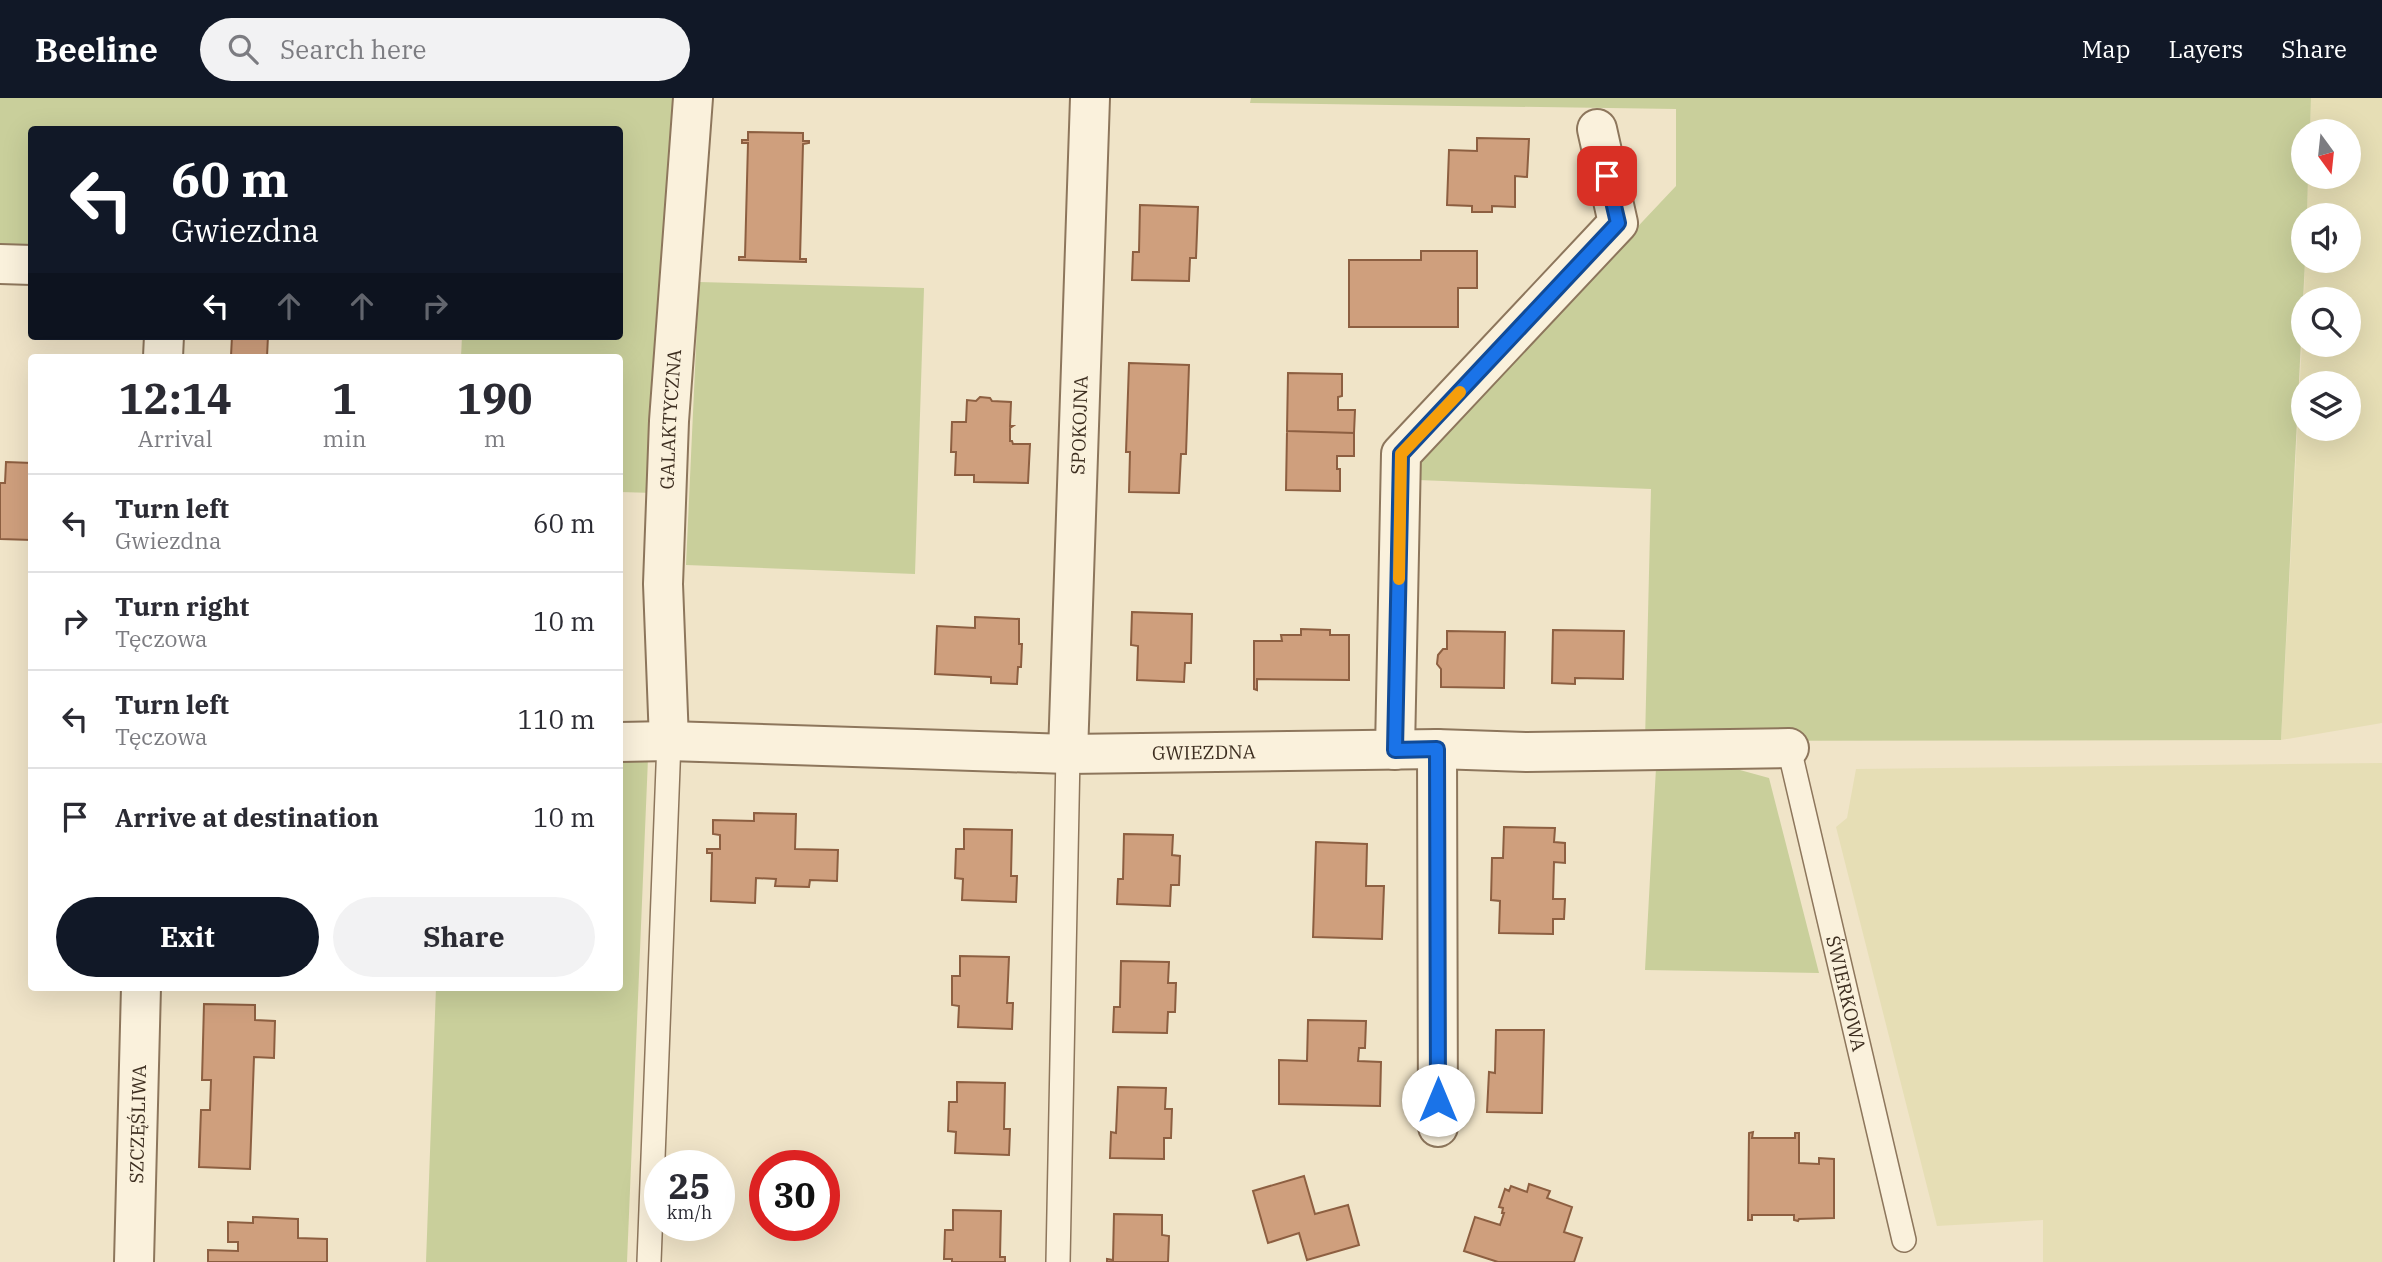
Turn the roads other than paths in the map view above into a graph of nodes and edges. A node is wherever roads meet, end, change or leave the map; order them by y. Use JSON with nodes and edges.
{"nodes":[{"id":1,"x":693,"y":98,"type":"edge"},
{"id":2,"x":1090,"y":98,"type":"edge"},
{"id":3,"x":1597,"y":129,"type":"dead end"},
{"id":4,"x":0,"y":264,"type":"edge"},
{"id":5,"x":28,"y":265,"type":"edge"},
{"id":6,"x":669,"y":741,"type":"junction"},
{"id":7,"x":623,"y":742,"type":"edge"},
{"id":8,"x":1788,"y":748,"type":"joint"},
{"id":9,"x":1437,"y":749,"type":"junction"},
{"id":10,"x":1395,"y":750,"type":"junction"},
{"id":11,"x":1068,"y":754,"type":"junction"},
{"id":12,"x":141,"y":991,"type":"edge"},
{"id":13,"x":1438,"y":1127,"type":"dead end"},
{"id":14,"x":1904,"y":1240,"type":"dead end"},
{"id":15,"x":134,"y":1262,"type":"edge"},
{"id":16,"x":649,"y":1262,"type":"edge"},
{"id":17,"x":1058,"y":1262,"type":"edge"}],
"edges":[{"from":1,"to":6,"type":"street","name":"GALAKTYCZNA"},
{"from":2,"to":11,"type":"street","name":"SPOKOJNA"},
{"from":3,"to":10,"type":"street"},
{"from":4,"to":5,"type":"street"},
{"from":6,"to":7,"type":"street","name":"GWIEZDNA"},
{"from":6,"to":11,"type":"street","name":"GWIEZDNA"},
{"from":6,"to":16,"type":"lane"},
{"from":8,"to":9,"type":"street","name":"GWIEZDNA"},
{"from":8,"to":14,"type":"lane","name":"ŚWIERKOWA"},
{"from":9,"to":10,"type":"street","name":"GWIEZDNA"},
{"from":9,"to":13,"type":"street"},
{"from":10,"to":11,"type":"street","name":"GWIEZDNA"},
{"from":11,"to":17,"type":"lane"},
{"from":12,"to":15,"type":"street","name":"SZCZĘŚLIWA"}]}
